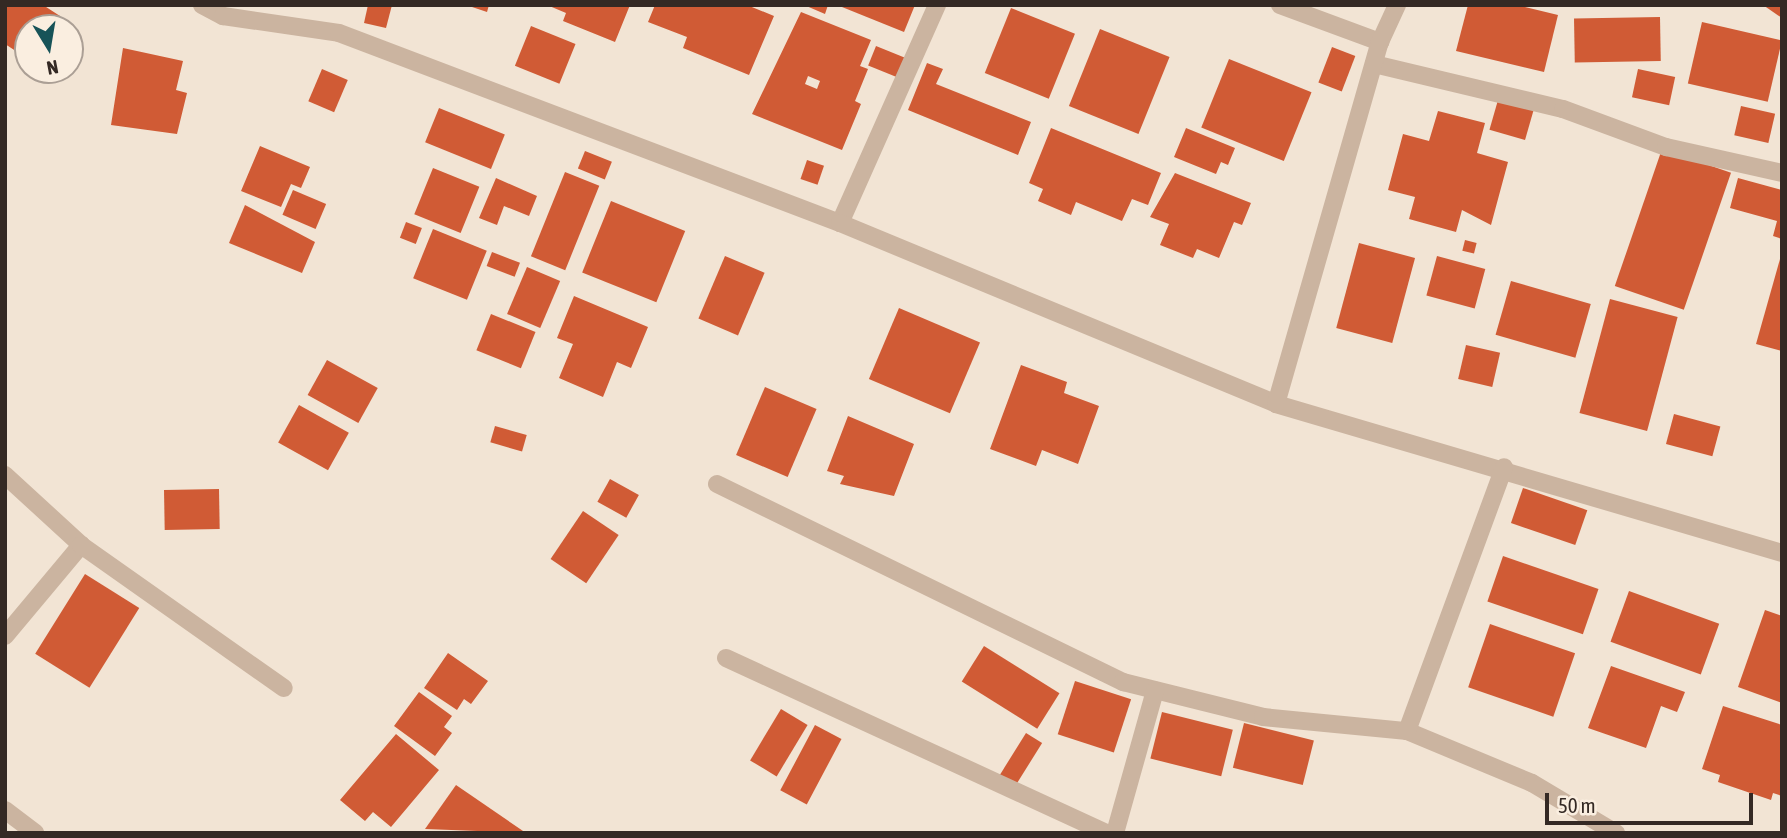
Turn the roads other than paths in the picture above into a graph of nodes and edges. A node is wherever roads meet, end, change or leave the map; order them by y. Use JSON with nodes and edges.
{"nodes":[{"id":1,"x":202,"y":5,"type":"edge"},
{"id":2,"x":937,"y":5,"type":"edge"},
{"id":3,"x":1280,"y":5,"type":"edge"},
{"id":4,"x":1397,"y":5,"type":"edge"},
{"id":5,"x":1380,"y":42,"type":"junction"},
{"id":6,"x":1374,"y":64,"type":"junction"},
{"id":7,"x":1782,"y":173,"type":"edge"},
{"id":8,"x":840,"y":223,"type":"junction"},
{"id":9,"x":1276,"y":404,"type":"junction"},
{"id":10,"x":1504,"y":467,"type":"junction"},
{"id":11,"x":5,"y":475,"type":"edge"},
{"id":12,"x":718,"y":484,"type":"dead end"},
{"id":13,"x":80,"y":545,"type":"junction"},
{"id":14,"x":1782,"y":553,"type":"edge"},
{"id":15,"x":5,"y":636,"type":"edge"},
{"id":16,"x":726,"y":658,"type":"dead end"},
{"id":17,"x":284,"y":688,"type":"dead end"},
{"id":18,"x":1155,"y":691,"type":"junction"},
{"id":19,"x":1407,"y":731,"type":"junction"},
{"id":20,"x":5,"y":810,"type":"edge"},
{"id":21,"x":35,"y":833,"type":"edge"},
{"id":22,"x":1107,"y":833,"type":"edge"},
{"id":23,"x":1115,"y":833,"type":"edge"},
{"id":24,"x":1616,"y":833,"type":"edge"}],
"edges":[{"from":1,"to":8,"type":"street"},
{"from":2,"to":8,"type":"street"},
{"from":3,"to":5,"type":"street"},
{"from":4,"to":5,"type":"street"},
{"from":5,"to":6,"type":"street"},
{"from":6,"to":7,"type":"street"},
{"from":6,"to":9,"type":"street"},
{"from":8,"to":9,"type":"street"},
{"from":9,"to":10,"type":"street"},
{"from":10,"to":14,"type":"street"},
{"from":10,"to":19,"type":"street"},
{"from":11,"to":13,"type":"street"},
{"from":12,"to":18,"type":"street"},
{"from":13,"to":15,"type":"street"},
{"from":13,"to":17,"type":"street"},
{"from":16,"to":22,"type":"street"},
{"from":18,"to":19,"type":"street"},
{"from":18,"to":23,"type":"street"},
{"from":19,"to":24,"type":"street"},
{"from":20,"to":21,"type":"street"}]}
